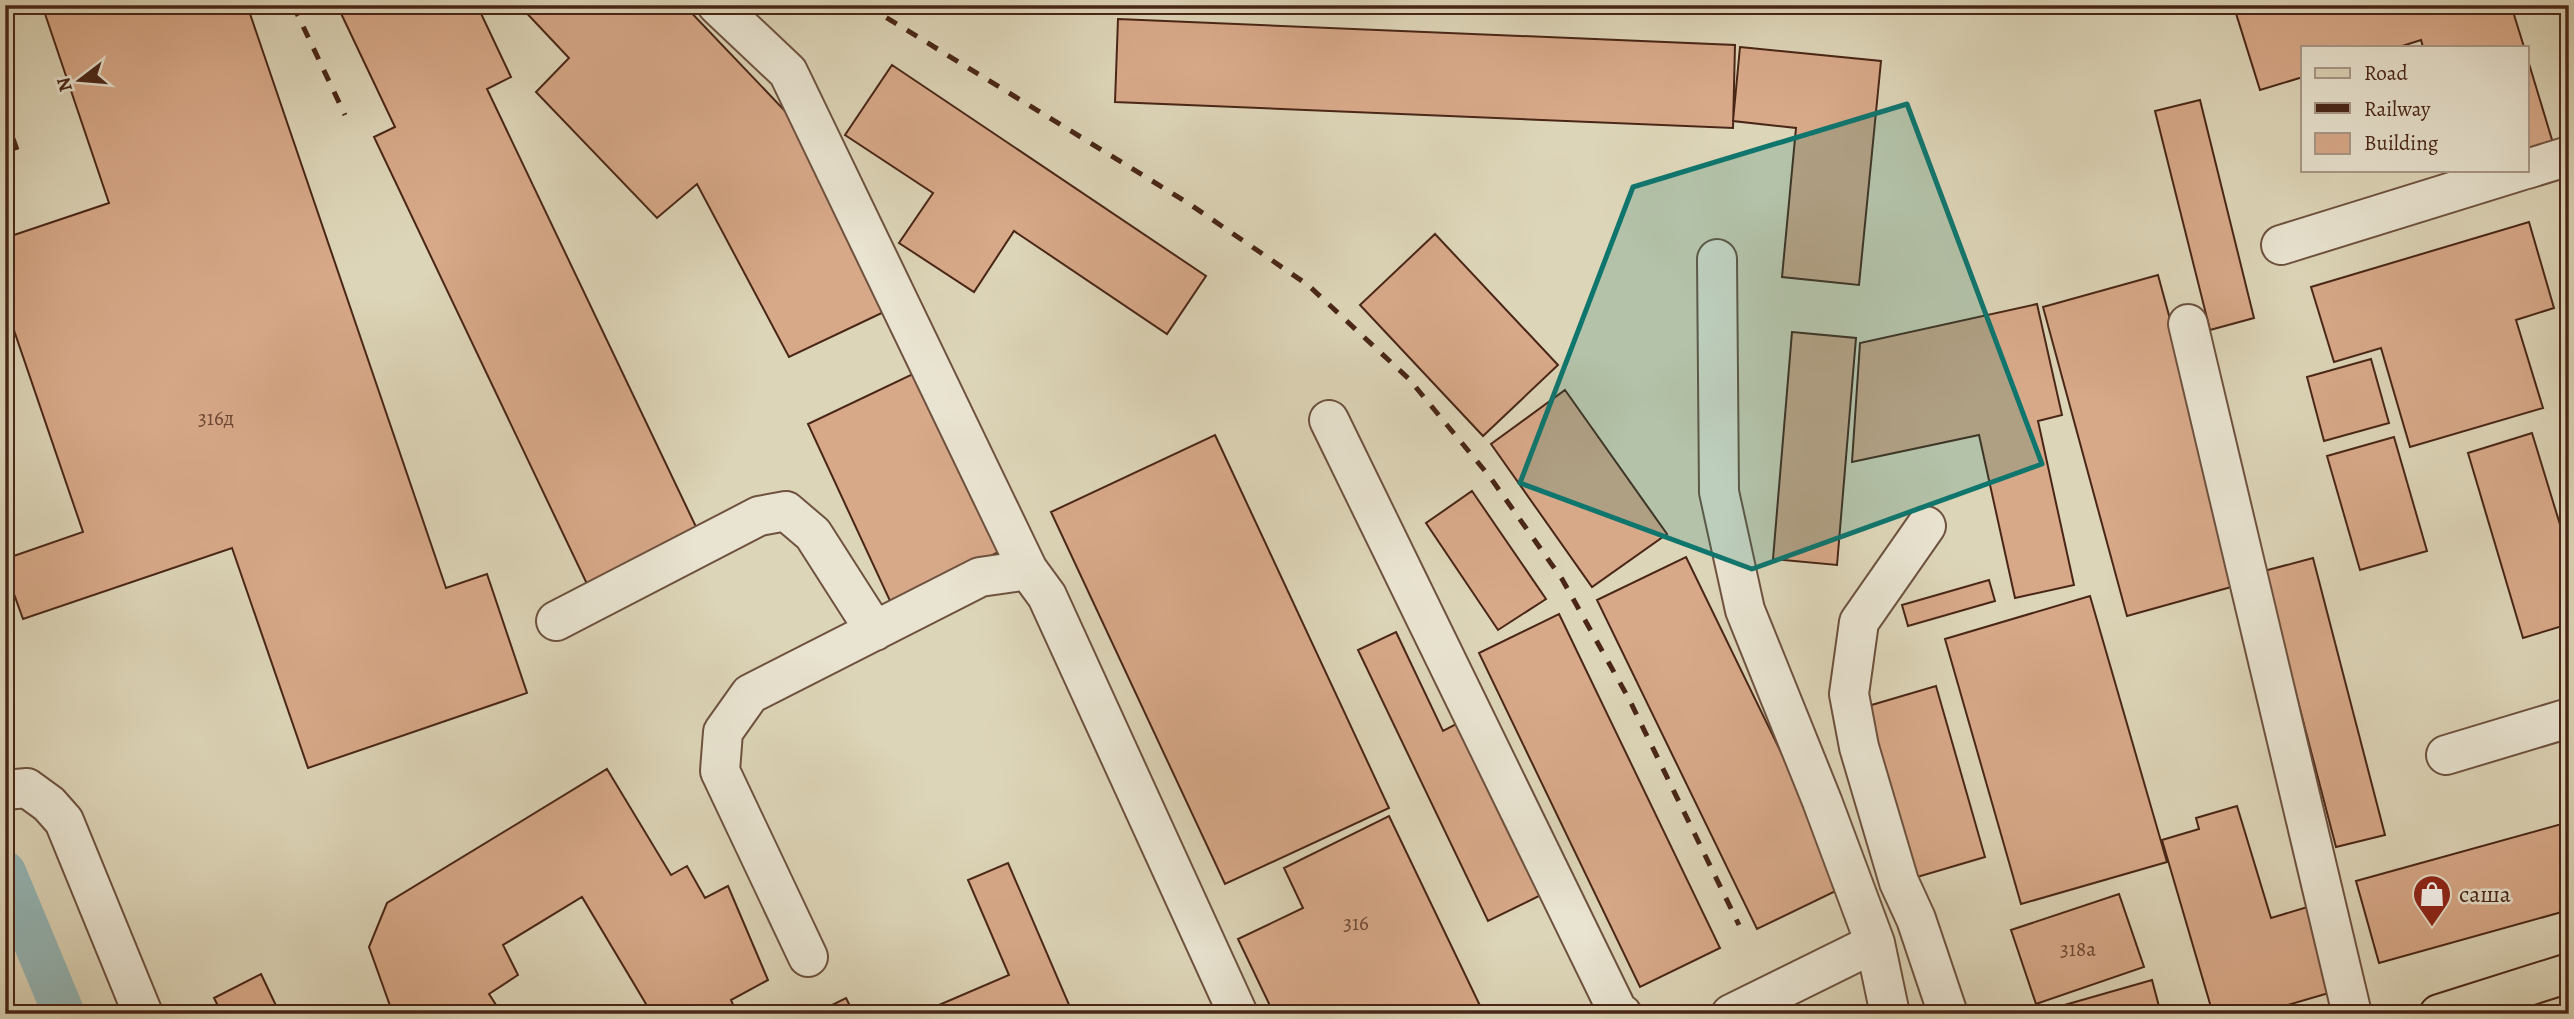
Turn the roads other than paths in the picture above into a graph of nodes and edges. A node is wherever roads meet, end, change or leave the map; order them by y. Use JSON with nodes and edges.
{"nodes":[{"id":1,"x":717,"y":5,"type":"edge"},
{"id":2,"x":2569,"y":156,"type":"edge"},
{"id":3,"x":2528,"y":168,"type":"edge"},
{"id":4,"x":2515,"y":172,"type":"edge"},
{"id":5,"x":2281,"y":245,"type":"dead end"},
{"id":6,"x":1717,"y":259,"type":"dead end"},
{"id":7,"x":2188,"y":324,"type":"dead end"},
{"id":8,"x":1329,"y":420,"type":"dead end"},
{"id":9,"x":1926,"y":526,"type":"dead end"},
{"id":10,"x":1028,"y":570,"type":"junction"},
{"id":11,"x":556,"y":621,"type":"dead end"},
{"id":12,"x":875,"y":631,"type":"junction"},
{"id":13,"x":2569,"y":718,"type":"edge"},
{"id":14,"x":2446,"y":755,"type":"dead end"},
{"id":15,"x":5,"y":790,"type":"edge"},
{"id":16,"x":1875,"y":943,"type":"junction"},
{"id":17,"x":808,"y":957,"type":"dead end"},
{"id":18,"x":2569,"y":973,"type":"edge"},
{"id":19,"x":143,"y":1014,"type":"edge"},
{"id":20,"x":1238,"y":1014,"type":"edge"},
{"id":21,"x":1622,"y":1014,"type":"edge"},
{"id":22,"x":1731,"y":1014,"type":"edge"},
{"id":23,"x":1891,"y":1014,"type":"edge"},
{"id":24,"x":1948,"y":1014,"type":"edge"},
{"id":25,"x":2352,"y":1014,"type":"edge"},
{"id":26,"x":2439,"y":1014,"type":"edge"}],
"edges":[{"from":1,"to":10,"type":"street"},
{"from":2,"to":3,"type":"street"},
{"from":4,"to":5,"type":"street"},
{"from":6,"to":16,"type":"street"},
{"from":7,"to":25,"type":"street"},
{"from":8,"to":21,"type":"street"},
{"from":9,"to":24,"type":"street"},
{"from":10,"to":12,"type":"street"},
{"from":10,"to":20,"type":"street"},
{"from":11,"to":12,"type":"street"},
{"from":12,"to":17,"type":"street"},
{"from":13,"to":14,"type":"street"},
{"from":15,"to":19,"type":"street"},
{"from":16,"to":22,"type":"street"},
{"from":16,"to":23,"type":"street"},
{"from":18,"to":26,"type":"main road"}]}
